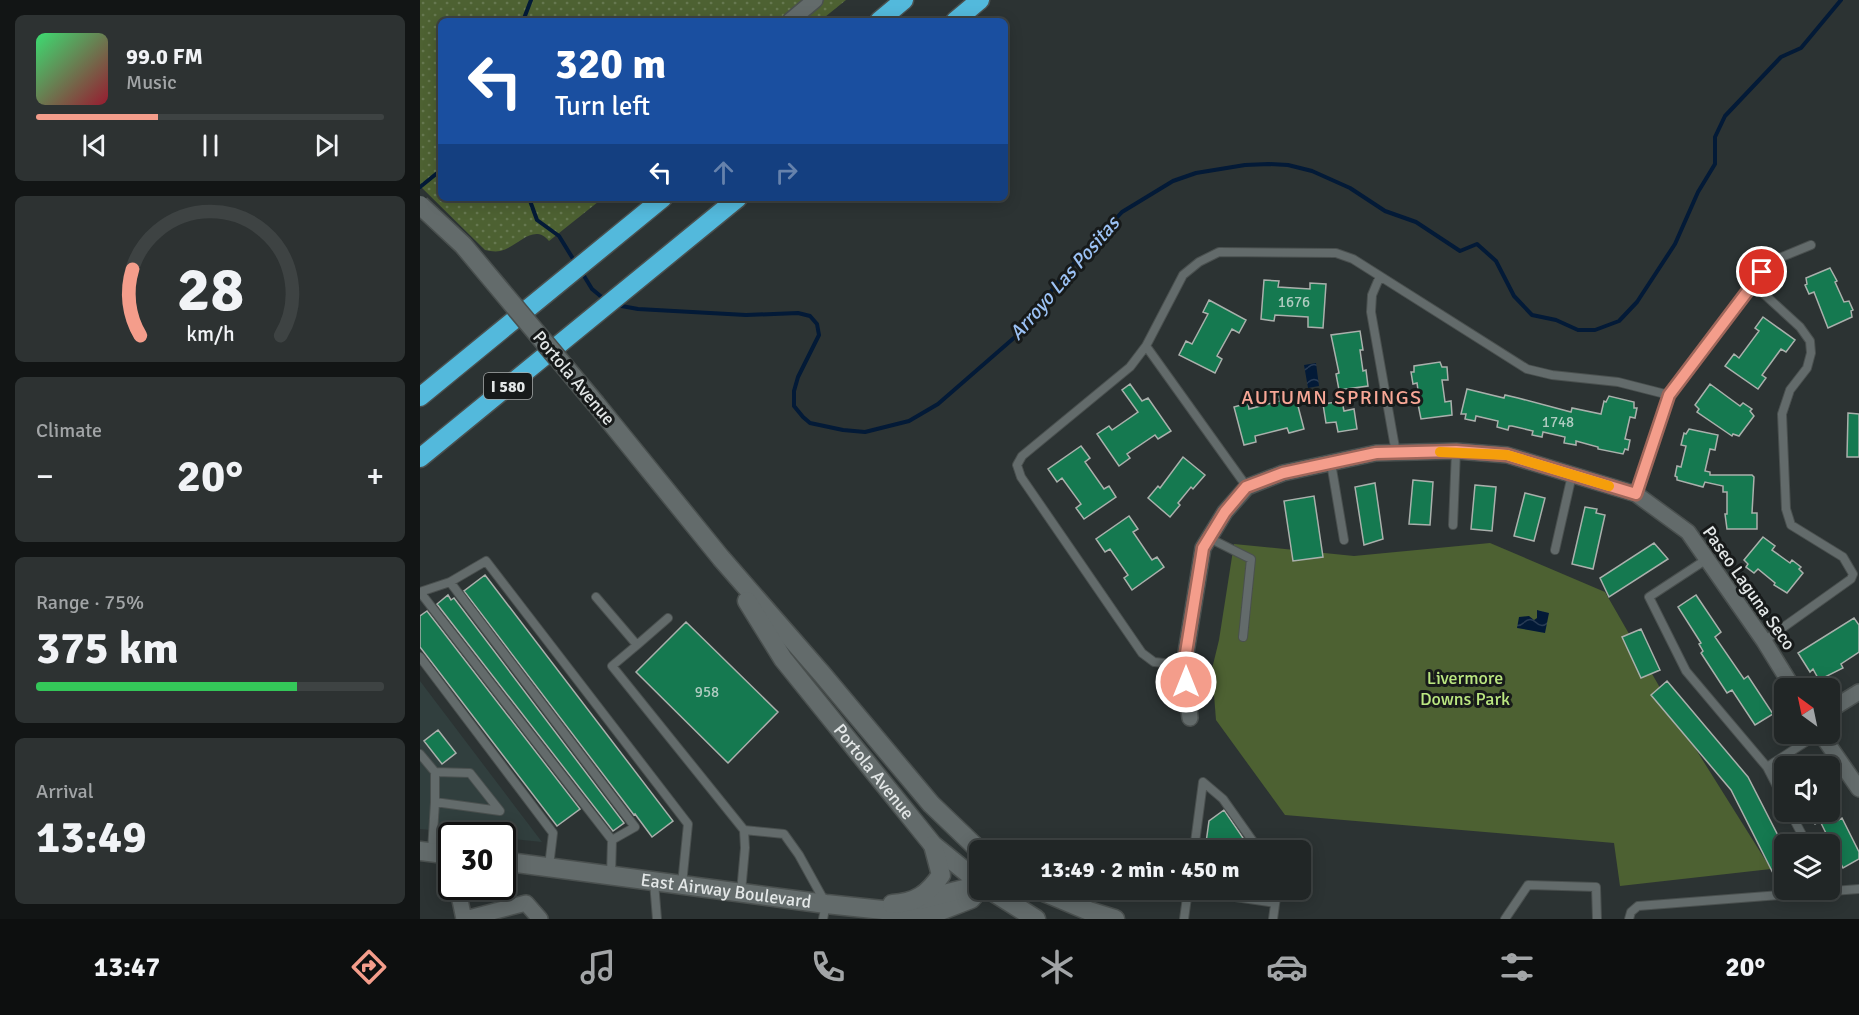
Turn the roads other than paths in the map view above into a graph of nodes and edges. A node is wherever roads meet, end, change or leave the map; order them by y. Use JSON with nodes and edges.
{"nodes":[{"id":1,"x":815,"y":0,"type":"edge"},
{"id":2,"x":904,"y":0,"type":"edge"},
{"id":3,"x":980,"y":0,"type":"edge"},
{"id":4,"x":794,"y":18,"type":"edge"},
{"id":5,"x":883,"y":18,"type":"edge"},
{"id":6,"x":959,"y":18,"type":"edge"},
{"id":7,"x":659,"y":201,"type":"edge"},
{"id":8,"x":734,"y":201,"type":"edge"},
{"id":9,"x":420,"y":206,"type":"edge"},
{"id":10,"x":1811,"y":245,"type":"dead end"},
{"id":11,"x":1380,"y":276,"type":"junction"},
{"id":12,"x":1753,"y":284,"type":"junction"},
{"id":13,"x":1146,"y":346,"type":"junction"},
{"id":14,"x":1669,"y":395,"type":"junction"},
{"id":15,"x":420,"y":397,"type":"edge"},
{"id":16,"x":1456,"y":451,"type":"junction"},
{"id":17,"x":1396,"y":453,"type":"junction"},
{"id":18,"x":420,"y":458,"type":"edge"},
{"id":19,"x":1331,"y":463,"type":"junction"},
{"id":20,"x":1572,"y":475,"type":"junction"},
{"id":21,"x":1246,"y":487,"type":"junction"},
{"id":22,"x":1636,"y":494,"type":"junction"},
{"id":23,"x":1453,"y":525,"type":"dead end"},
{"id":24,"x":1209,"y":538,"type":"junction"},
{"id":25,"x":1344,"y":540,"type":"dead end"},
{"id":26,"x":1555,"y":550,"type":"dead end"},
{"id":27,"x":721,"y":558,"type":"junction"},
{"id":28,"x":1707,"y":559,"type":"junction"},
{"id":29,"x":450,"y":582,"type":"junction"},
{"id":30,"x":420,"y":592,"type":"edge"},
{"id":31,"x":596,"y":597,"type":"dead end"},
{"id":32,"x":668,"y":618,"type":"dead end"},
{"id":33,"x":1243,"y":637,"type":"dead end"},
{"id":34,"x":1764,"y":641,"type":"junction"},
{"id":35,"x":637,"y":645,"type":"junction"},
{"id":36,"x":420,"y":657,"type":"edge"},
{"id":37,"x":1184,"y":665,"type":"junction"},
{"id":38,"x":1787,"y":678,"type":"edge"},
{"id":39,"x":1859,"y":692,"type":"edge"},
{"id":40,"x":1840,"y":704,"type":"edge"},
{"id":41,"x":1190,"y":718,"type":"dead end"},
{"id":42,"x":1804,"y":744,"type":"edge"},
{"id":43,"x":1827,"y":744,"type":"edge"},
{"id":44,"x":420,"y":754,"type":"edge"},
{"id":45,"x":1767,"y":768,"type":"junction"},
{"id":46,"x":435,"y":772,"type":"junction"},
{"id":47,"x":1774,"y":781,"type":"edge"},
{"id":48,"x":1859,"y":789,"type":"edge"},
{"id":49,"x":435,"y":802,"type":"junction"},
{"id":50,"x":438,"y":828,"type":"edge"},
{"id":51,"x":744,"y":830,"type":"junction"},
{"id":52,"x":612,"y":840,"type":"junction"},
{"id":53,"x":969,"y":840,"type":"edge"},
{"id":54,"x":1195,"y":840,"type":"edge"},
{"id":55,"x":1252,"y":840,"type":"edge"},
{"id":56,"x":933,"y":845,"type":"junction"},
{"id":57,"x":516,"y":863,"type":"edge"},
{"id":58,"x":549,"y":867,"type":"junction"},
{"id":59,"x":611,"y":875,"type":"junction"},
{"id":60,"x":969,"y":876,"type":"edge"},
{"id":61,"x":654,"y":881,"type":"junction"},
{"id":62,"x":682,"y":884,"type":"junction"},
{"id":63,"x":969,"y":888,"type":"edge"},
{"id":64,"x":1859,"y":889,"type":"edge"},
{"id":65,"x":1840,"y":890,"type":"edge"},
{"id":66,"x":741,"y":892,"type":"junction"},
{"id":67,"x":1774,"y":895,"type":"edge"},
{"id":68,"x":460,"y":900,"type":"edge"},
{"id":69,"x":969,"y":900,"type":"edge"},
{"id":70,"x":1006,"y":900,"type":"edge"},
{"id":71,"x":1063,"y":900,"type":"edge"},
{"id":72,"x":1187,"y":900,"type":"edge"},
{"id":73,"x":1255,"y":900,"type":"edge"},
{"id":74,"x":1275,"y":900,"type":"edge"},
{"id":75,"x":915,"y":901,"type":"junction"},
{"id":76,"x":1275,"y":903,"type":"junction"},
{"id":77,"x":851,"y":906,"type":"junction"},
{"id":78,"x":824,"y":911,"type":"edge"},
{"id":79,"x":890,"y":915,"type":"edge"},
{"id":80,"x":464,"y":919,"type":"edge"},
{"id":81,"x":540,"y":919,"type":"edge"},
{"id":82,"x":657,"y":919,"type":"edge"},
{"id":83,"x":911,"y":919,"type":"edge"},
{"id":84,"x":1036,"y":919,"type":"edge"},
{"id":85,"x":1115,"y":919,"type":"edge"},
{"id":86,"x":1184,"y":919,"type":"edge"},
{"id":87,"x":1273,"y":919,"type":"edge"},
{"id":88,"x":1505,"y":919,"type":"edge"},
{"id":89,"x":1597,"y":919,"type":"edge"},
{"id":90,"x":1629,"y":919,"type":"edge"}],
"edges":[{"from":1,"to":4,"type":"street"},
{"from":2,"to":5,"type":"highway"},
{"from":3,"to":6,"type":"highway"},
{"from":7,"to":15,"type":"highway","number":"I 580"},
{"from":8,"to":18,"type":"highway","number":"I 580"},
{"from":9,"to":27,"type":"main road","name":"Portola Avenue","bridge":true},
{"from":10,"to":12,"type":"lane"},
{"from":11,"to":13,"type":"lane"},
{"from":11,"to":14,"type":"lane"},
{"from":11,"to":17,"type":"lane"},
{"from":12,"to":14,"type":"lane"},
{"from":12,"to":34,"type":"lane"},
{"from":13,"to":21,"type":"lane"},
{"from":13,"to":37,"type":"lane"},
{"from":14,"to":22,"type":"lane"},
{"from":16,"to":17,"type":"street","name":"Paseo Laguna Seco"},
{"from":16,"to":20,"type":"street","name":"Paseo Laguna Seco"},
{"from":16,"to":23,"type":"lane"},
{"from":17,"to":19,"type":"street","name":"Paseo Laguna Seco"},
{"from":19,"to":21,"type":"street","name":"Paseo Laguna Seco"},
{"from":19,"to":25,"type":"lane"},
{"from":20,"to":22,"type":"street","name":"Paseo Laguna Seco"},
{"from":20,"to":26,"type":"lane"},
{"from":21,"to":24,"type":"street","name":"Paseo Laguna Seco"},
{"from":22,"to":28,"type":"street","name":"Paseo Laguna Seco"},
{"from":24,"to":33,"type":"lane"},
{"from":24,"to":37,"type":"street","name":"Paseo Laguna Seco"},
{"from":27,"to":53,"type":"main road","name":"Portola Avenue"},
{"from":27,"to":56,"type":"main road","name":"Portola Avenue"},
{"from":28,"to":34,"type":"street","name":"Paseo Laguna Seco"},
{"from":28,"to":45,"type":"lane"},
{"from":29,"to":30,"type":"lane"},
{"from":29,"to":52,"type":"lane"},
{"from":29,"to":62,"type":"lane"},
{"from":30,"to":52,"type":"lane"},
{"from":31,"to":35,"type":"lane"},
{"from":32,"to":35,"type":"lane"},
{"from":34,"to":38,"type":"street","name":"Paseo Laguna Seco"},
{"from":35,"to":51,"type":"lane"},
{"from":36,"to":58,"type":"lane"},
{"from":37,"to":41,"type":"street","name":"Paseo Laguna Seco"},
{"from":39,"to":40,"type":"street"},
{"from":42,"to":45,"type":"lane"},
{"from":43,"to":48,"type":"street"},
{"from":44,"to":46,"type":"lane"},
{"from":45,"to":47,"type":"lane"},
{"from":46,"to":49,"type":"lane"},
{"from":46,"to":49,"type":"lane"},
{"from":49,"to":50,"type":"lane"},
{"from":51,"to":66,"type":"lane"},
{"from":51,"to":78,"type":"lane"},
{"from":52,"to":59,"type":"lane"},
{"from":54,"to":55,"type":"lane"},
{"from":56,"to":60,"type":"main road","name":"Portola Avenue"},
{"from":56,"to":75,"type":"main road"},
{"from":57,"to":58,"type":"main road","name":"East Airway Boulevard"},
{"from":58,"to":59,"type":"main road","name":"East Airway Boulevard"},
{"from":59,"to":61,"type":"main road","name":"East Airway Boulevard"},
{"from":61,"to":62,"type":"main road","name":"East Airway Boulevard"},
{"from":61,"to":82,"type":"lane"},
{"from":62,"to":66,"type":"main road","name":"East Airway Boulevard"},
{"from":63,"to":75,"type":"main road"},
{"from":64,"to":65,"type":"lane"},
{"from":66,"to":78,"type":"main road","name":"East Airway Boulevard"},
{"from":67,"to":90,"type":"lane"},
{"from":68,"to":80,"type":"street"},
{"from":69,"to":79,"type":"main road"},
{"from":70,"to":84,"type":"main road"},
{"from":71,"to":85,"type":"main road"},
{"from":72,"to":86,"type":"lane"},
{"from":73,"to":76,"type":"lane"},
{"from":74,"to":76,"type":"lane"},
{"from":75,"to":77,"type":"main road"},
{"from":76,"to":87,"type":"lane"},
{"from":77,"to":78,"type":"main road","name":"East Airway Boulevard"},
{"from":77,"to":79,"type":"main road"},
{"from":79,"to":83,"type":"main road"},
{"from":80,"to":81,"type":"street"},
{"from":88,"to":89,"type":"lane"}]}
